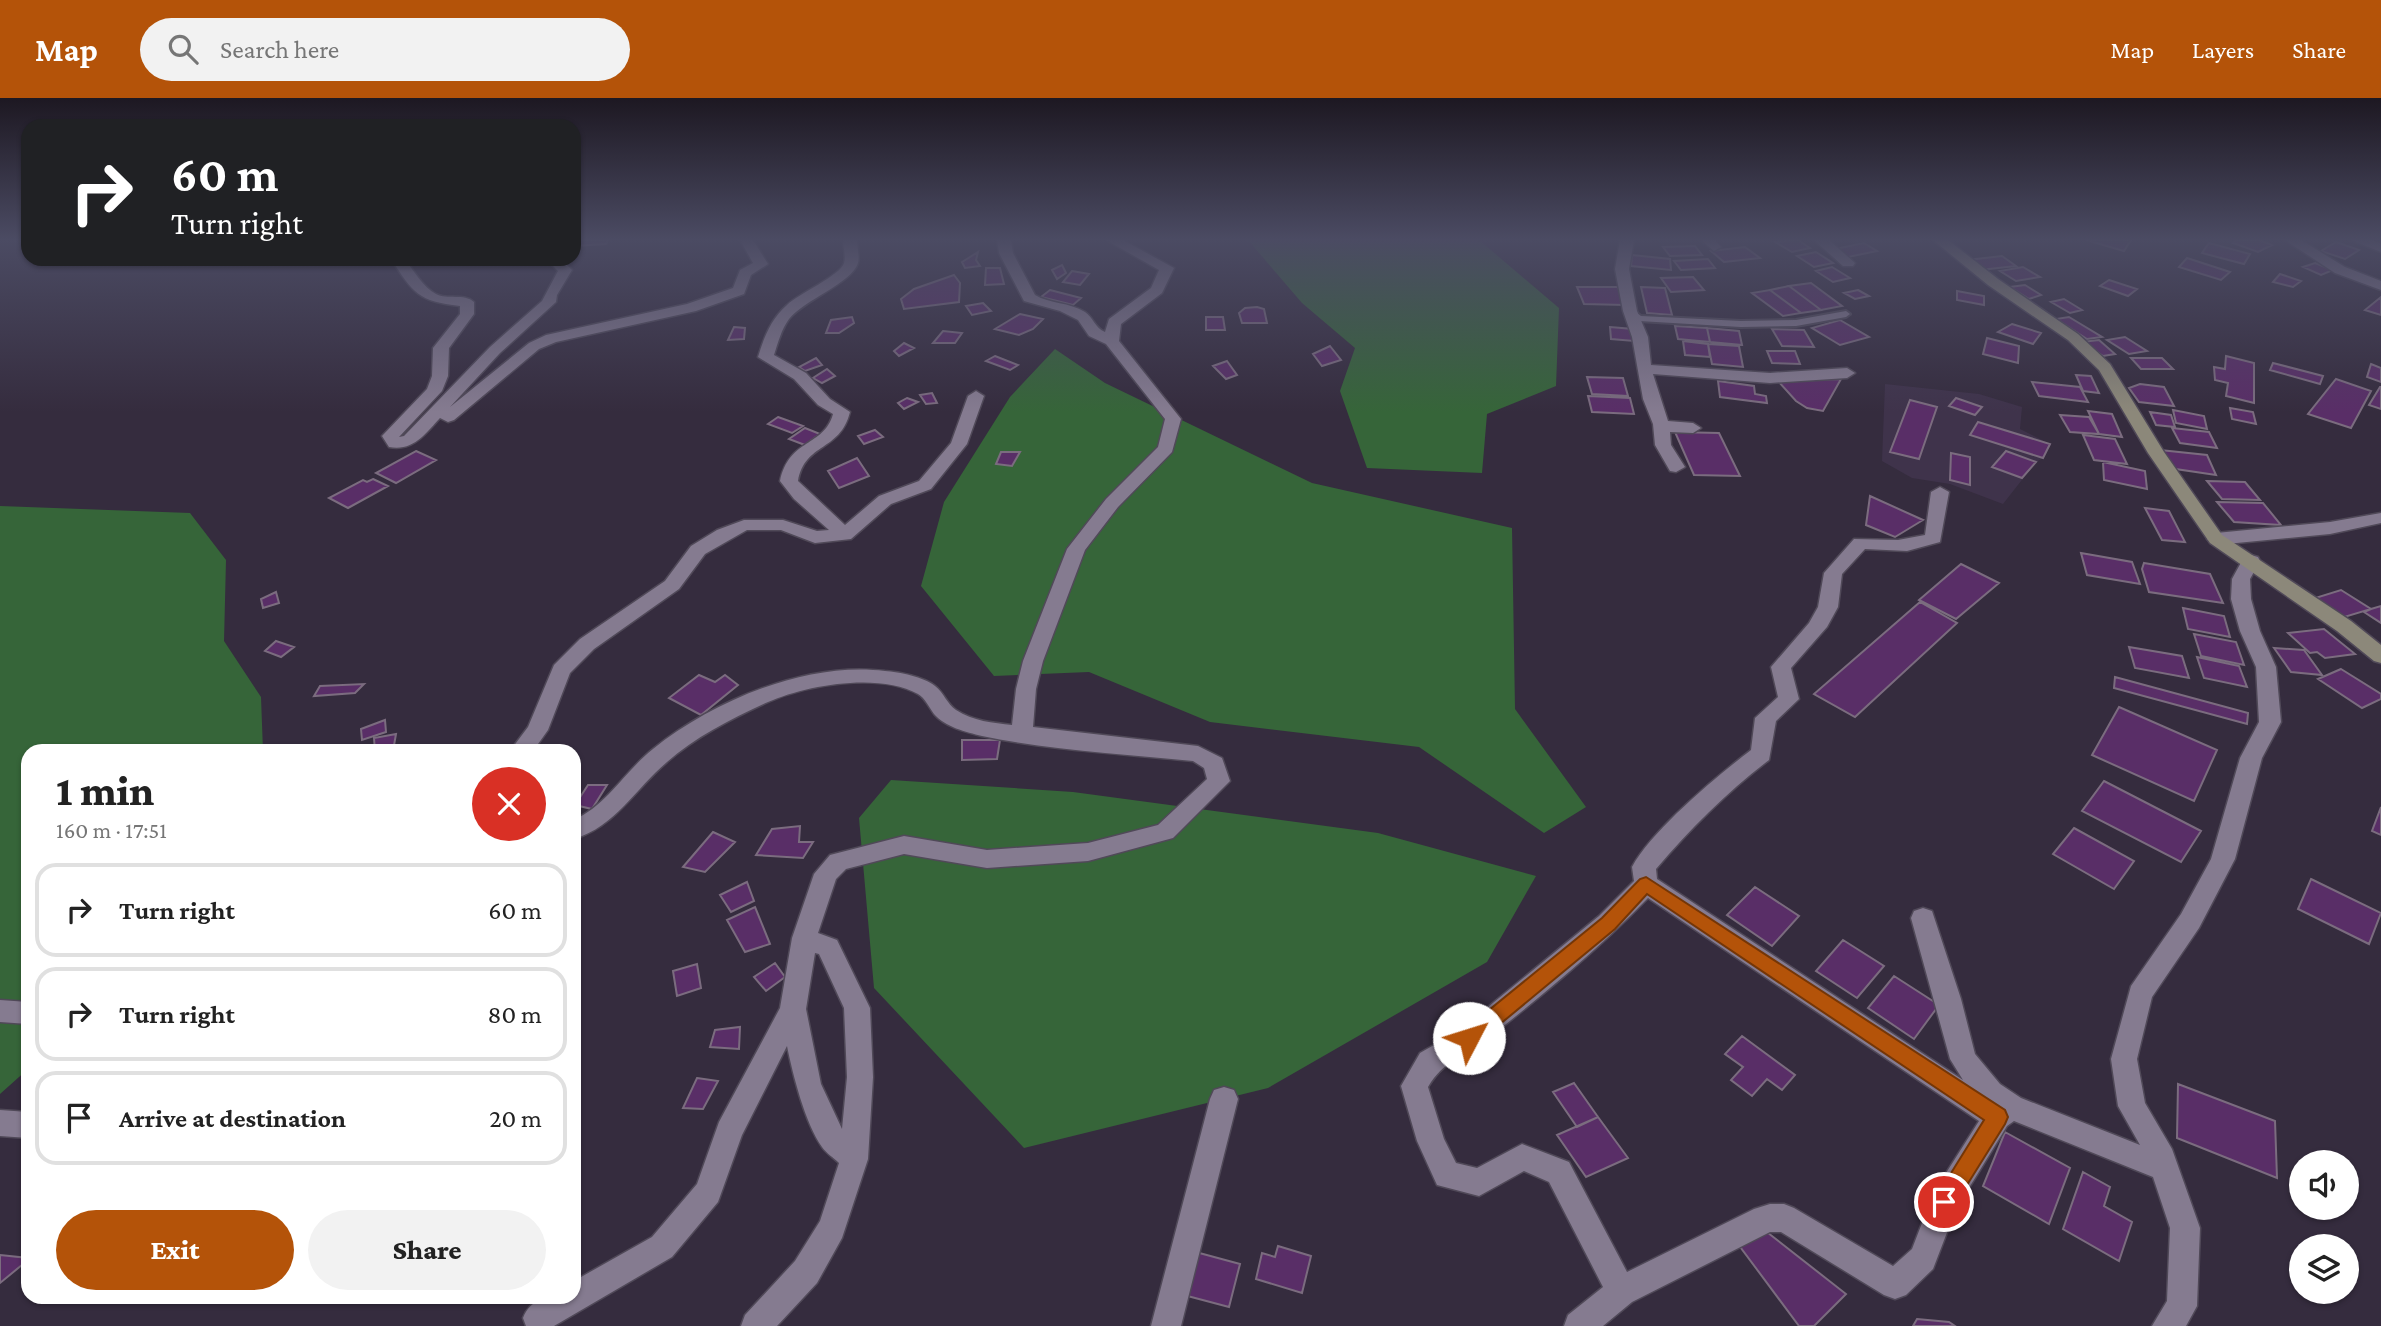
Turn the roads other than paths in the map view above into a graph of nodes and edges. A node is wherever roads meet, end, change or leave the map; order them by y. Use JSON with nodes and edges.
{"nodes":[{"id":1,"x":431,"y":297,"type":"edge"},
{"id":2,"x":550,"y":297,"type":"edge"},
{"id":3,"x":721,"y":297,"type":"edge"},
{"id":4,"x":808,"y":297,"type":"edge"},
{"id":5,"x":1030,"y":297,"type":"edge"},
{"id":6,"x":1147,"y":297,"type":"edge"},
{"id":7,"x":1627,"y":297,"type":"edge"},
{"id":8,"x":2015,"y":297,"type":"edge"},
{"id":9,"x":1630,"y":311,"type":"junction"},
{"id":10,"x":1846,"y":314,"type":"dead end"},
{"id":11,"x":1111,"y":341,"type":"junction"},
{"id":12,"x":1645,"y":369,"type":"junction"},
{"id":13,"x":1847,"y":373,"type":"dead end"},
{"id":14,"x":976,"y":396,"type":"dead end"},
{"id":15,"x":1661,"y":424,"type":"junction"},
{"id":16,"x":1693,"y":428,"type":"dead end"},
{"id":17,"x":421,"y":429,"type":"junction"},
{"id":18,"x":1676,"y":467,"type":"dead end"},
{"id":19,"x":1940,"y":492,"type":"dead end"},
{"id":20,"x":2381,"y":518,"type":"edge"},
{"id":21,"x":845,"y":535,"type":"junction"},
{"id":22,"x":2216,"y":539,"type":"junction"},
{"id":23,"x":2250,"y":561,"type":"junction"},
{"id":24,"x":2381,"y":656,"type":"edge"},
{"id":25,"x":1022,"y":732,"type":"junction"},
{"id":26,"x":526,"y":744,"type":"edge"},
{"id":27,"x":581,"y":826,"type":"edge"},
{"id":28,"x":1646,"y":884,"type":"junction"},
{"id":29,"x":1923,"y":918,"type":"dead end"},
{"id":30,"x":804,"y":938,"type":"junction"},
{"id":31,"x":793,"y":1009,"type":"junction"},
{"id":32,"x":0,"y":1011,"type":"edge"},
{"id":33,"x":21,"y":1012,"type":"edge"},
{"id":34,"x":1224,"y":1099,"type":"dead end"},
{"id":35,"x":2004,"y":1112,"type":"junction"},
{"id":36,"x":0,"y":1123,"type":"edge"},
{"id":37,"x":21,"y":1124,"type":"edge"},
{"id":38,"x":854,"y":1159,"type":"junction"},
{"id":39,"x":2164,"y":1168,"type":"junction"},
{"id":40,"x":1620,"y":1291,"type":"junction"},
{"id":41,"x":581,"y":1293,"type":"edge"},
{"id":42,"x":562,"y":1304,"type":"edge"},
{"id":43,"x":538,"y":1318,"type":"dead end"},
{"id":44,"x":756,"y":1326,"type":"edge"},
{"id":45,"x":1166,"y":1326,"type":"edge"},
{"id":46,"x":1579,"y":1326,"type":"edge"},
{"id":47,"x":2167,"y":1326,"type":"edge"}],
"edges":[{"from":1,"to":17,"type":"street"},
{"from":2,"to":17,"type":"street"},
{"from":3,"to":17,"type":"street"},
{"from":4,"to":21,"type":"street"},
{"from":5,"to":11,"type":"street"},
{"from":6,"to":11,"type":"street"},
{"from":7,"to":9,"type":"street"},
{"from":8,"to":22,"type":"main road"},
{"from":9,"to":10,"type":"lane"},
{"from":9,"to":12,"type":"street"},
{"from":11,"to":25,"type":"street"},
{"from":12,"to":13,"type":"street"},
{"from":12,"to":15,"type":"street"},
{"from":14,"to":21,"type":"street"},
{"from":15,"to":16,"type":"street"},
{"from":15,"to":18,"type":"street"},
{"from":19,"to":28,"type":"street"},
{"from":20,"to":22,"type":"street"},
{"from":21,"to":26,"type":"street"},
{"from":22,"to":23,"type":"main road"},
{"from":23,"to":24,"type":"main road"},
{"from":23,"to":39,"type":"street"},
{"from":25,"to":27,"type":"street"},
{"from":25,"to":30,"type":"street"},
{"from":28,"to":35,"type":"street"},
{"from":28,"to":40,"type":"street"},
{"from":29,"to":35,"type":"street"},
{"from":30,"to":31,"type":"street"},
{"from":30,"to":38,"type":"street"},
{"from":31,"to":38,"type":"street"},
{"from":31,"to":41,"type":"street"},
{"from":32,"to":33,"type":"street"},
{"from":34,"to":45,"type":"street"},
{"from":35,"to":39,"type":"street"},
{"from":35,"to":40,"type":"street"},
{"from":36,"to":37,"type":"street"},
{"from":38,"to":44,"type":"street"},
{"from":39,"to":47,"type":"street"},
{"from":40,"to":46,"type":"street"},
{"from":42,"to":43,"type":"street"}]}
